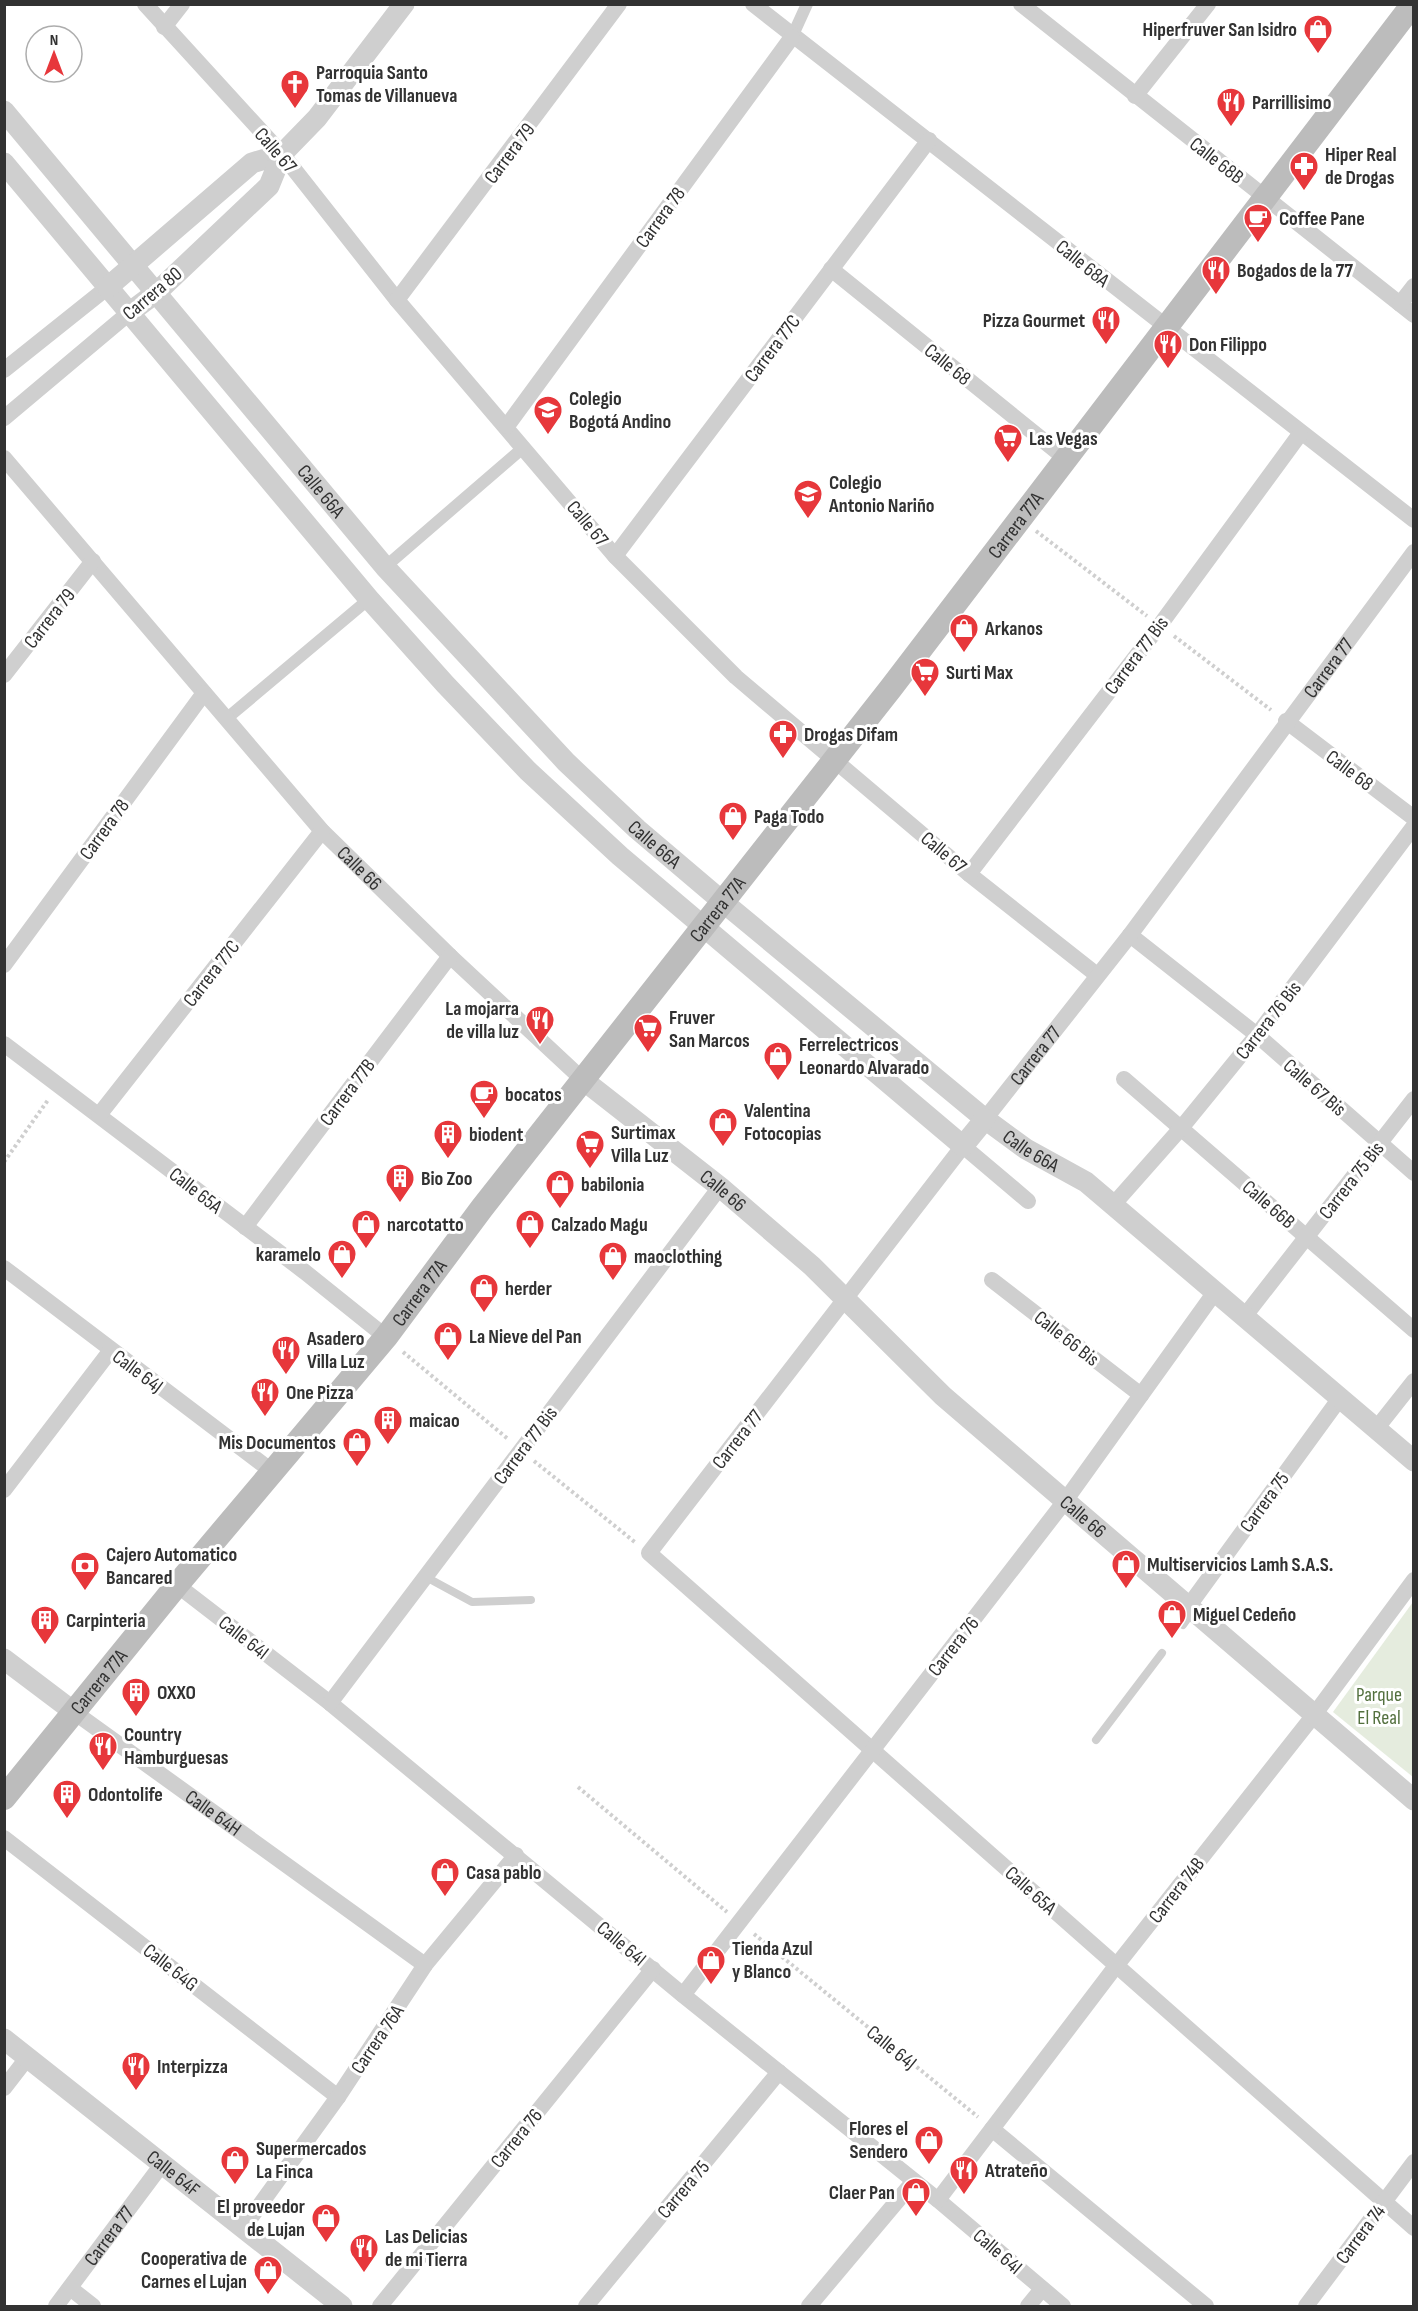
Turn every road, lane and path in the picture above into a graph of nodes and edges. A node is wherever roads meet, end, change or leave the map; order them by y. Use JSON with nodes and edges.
{"nodes":[{"id":1,"x":145,"y":4,"type":"edge"},
{"id":2,"x":182,"y":4,"type":"edge"},
{"id":3,"x":404,"y":4,"type":"edge"},
{"id":4,"x":619,"y":4,"type":"edge"},
{"id":5,"x":753,"y":4,"type":"edge"},
{"id":6,"x":807,"y":4,"type":"edge"},
{"id":7,"x":1021,"y":4,"type":"edge"},
{"id":8,"x":1208,"y":4,"type":"edge"},
{"id":9,"x":1413,"y":4,"type":"edge"},
{"id":10,"x":164,"y":27,"type":"junction"},
{"id":11,"x":792,"y":37,"type":"junction"},
{"id":12,"x":1135,"y":96,"type":"junction"},
{"id":13,"x":4,"y":111,"type":"edge"},
{"id":14,"x":929,"y":140,"type":"junction"},
{"id":15,"x":282,"y":154,"type":"junction"},
{"id":16,"x":4,"y":163,"type":"edge"},
{"id":17,"x":1264,"y":198,"type":"junction"},
{"id":18,"x":135,"y":266,"type":"junction"},
{"id":19,"x":831,"y":269,"type":"junction"},
{"id":20,"x":1413,"y":286,"type":"edge"},
{"id":21,"x":108,"y":287,"type":"junction"},
{"id":22,"x":157,"y":292,"type":"junction"},
{"id":23,"x":397,"y":300,"type":"junction"},
{"id":24,"x":1407,"y":310,"type":"edge"},
{"id":25,"x":129,"y":313,"type":"junction"},
{"id":26,"x":1164,"y":328,"type":"junction"},
{"id":27,"x":4,"y":370,"type":"edge"},
{"id":28,"x":4,"y":418,"type":"edge"},
{"id":29,"x":507,"y":426,"type":"junction"},
{"id":30,"x":1300,"y":434,"type":"junction"},
{"id":31,"x":524,"y":447,"type":"junction"},
{"id":32,"x":4,"y":458,"type":"edge"},
{"id":33,"x":1065,"y":458,"type":"junction"},
{"id":34,"x":1413,"y":520,"type":"edge"},
{"id":35,"x":1413,"y":552,"type":"edge"},
{"id":36,"x":615,"y":556,"type":"junction"},
{"id":37,"x":93,"y":561,"type":"junction"},
{"id":38,"x":386,"y":567,"type":"junction"},
{"id":39,"x":369,"y":599,"type":"junction"},
{"id":40,"x":4,"y":675,"type":"edge"},
{"id":41,"x":204,"y":693,"type":"junction"},
{"id":42,"x":226,"y":720,"type":"junction"},
{"id":43,"x":1286,"y":721,"type":"junction"},
{"id":44,"x":835,"y":759,"type":"junction"},
{"id":45,"x":1413,"y":818,"type":"edge"},
{"id":46,"x":1413,"y":826,"type":"edge"},
{"id":47,"x":322,"y":831,"type":"junction"},
{"id":48,"x":969,"y":874,"type":"junction"},
{"id":49,"x":723,"y":902,"type":"junction"},
{"id":50,"x":703,"y":928,"type":"junction"},
{"id":51,"x":1130,"y":935,"type":"junction"},
{"id":52,"x":450,"y":956,"type":"junction"},
{"id":53,"x":4,"y":965,"type":"edge"},
{"id":54,"x":1097,"y":975,"type":"junction"},
{"id":55,"x":1257,"y":1035,"type":"junction"},
{"id":56,"x":4,"y":1044,"type":"edge"},
{"id":57,"x":582,"y":1079,"type":"junction"},
{"id":58,"x":1124,"y":1079,"type":"dead end"},
{"id":59,"x":59,"y":1085,"type":"junction"},
{"id":60,"x":1413,"y":1099,"type":"edge"},
{"id":61,"x":99,"y":1115,"type":"junction"},
{"id":62,"x":985,"y":1119,"type":"junction"},
{"id":63,"x":1182,"y":1127,"type":"junction"},
{"id":64,"x":1380,"y":1143,"type":"junction"},
{"id":65,"x":963,"y":1146,"type":"junction"},
{"id":66,"x":4,"y":1162,"type":"edge"},
{"id":67,"x":1413,"y":1173,"type":"edge"},
{"id":68,"x":720,"y":1187,"type":"junction"},
{"id":69,"x":1028,"y":1201,"type":"dead end"},
{"id":70,"x":1113,"y":1205,"type":"junction"},
{"id":71,"x":245,"y":1227,"type":"junction"},
{"id":72,"x":1307,"y":1237,"type":"junction"},
{"id":73,"x":4,"y":1268,"type":"edge"},
{"id":74,"x":992,"y":1280,"type":"dead end"},
{"id":75,"x":1215,"y":1292,"type":"junction"},
{"id":76,"x":847,"y":1298,"type":"junction"},
{"id":77,"x":1244,"y":1317,"type":"junction"},
{"id":78,"x":1413,"y":1330,"type":"edge"},
{"id":79,"x":386,"y":1337,"type":"junction"},
{"id":80,"x":111,"y":1350,"type":"junction"},
{"id":81,"x":1413,"y":1381,"type":"edge"},
{"id":82,"x":1141,"y":1395,"type":"junction"},
{"id":83,"x":1340,"y":1398,"type":"junction"},
{"id":84,"x":1376,"y":1429,"type":"junction"},
{"id":85,"x":1413,"y":1461,"type":"edge"},
{"id":86,"x":273,"y":1472,"type":"junction"},
{"id":87,"x":4,"y":1490,"type":"edge"},
{"id":88,"x":1065,"y":1501,"type":"junction"},
{"id":89,"x":649,"y":1553,"type":"joint"},
{"id":90,"x":426,"y":1577,"type":"junction"},
{"id":91,"x":1413,"y":1580,"type":"edge"},
{"id":92,"x":177,"y":1584,"type":"junction"},
{"id":93,"x":531,"y":1600,"type":"dead end"},
{"id":94,"x":1188,"y":1615,"type":"junction"},
{"id":95,"x":1162,"y":1653,"type":"dead end"},
{"id":96,"x":4,"y":1659,"type":"edge"},
{"id":97,"x":330,"y":1703,"type":"junction"},
{"id":98,"x":74,"y":1712,"type":"junction"},
{"id":99,"x":1314,"y":1714,"type":"junction"},
{"id":100,"x":1096,"y":1740,"type":"dead end"},
{"id":101,"x":873,"y":1750,"type":"junction"},
{"id":102,"x":578,"y":1786,"type":"dead end"},
{"id":103,"x":4,"y":1798,"type":"edge"},
{"id":104,"x":1413,"y":1800,"type":"edge"},
{"id":105,"x":4,"y":1838,"type":"edge"},
{"id":106,"x":516,"y":1855,"type":"junction"},
{"id":107,"x":740,"y":1922,"type":"junction"},
{"id":108,"x":425,"y":1965,"type":"junction"},
{"id":109,"x":1116,"y":1966,"type":"junction"},
{"id":110,"x":653,"y":1968,"type":"junction"},
{"id":111,"x":683,"y":1995,"type":"junction"},
{"id":112,"x":4,"y":2039,"type":"edge"},
{"id":113,"x":27,"y":2057,"type":"junction"},
{"id":114,"x":779,"y":2072,"type":"junction"},
{"id":115,"x":4,"y":2088,"type":"edge"},
{"id":116,"x":338,"y":2097,"type":"junction"},
{"id":117,"x":992,"y":2129,"type":"junction"},
{"id":118,"x":1413,"y":2162,"type":"edge"},
{"id":119,"x":163,"y":2163,"type":"junction"},
{"id":120,"x":914,"y":2181,"type":"junction"},
{"id":121,"x":938,"y":2200,"type":"junction"},
{"id":122,"x":1384,"y":2202,"type":"junction"},
{"id":123,"x":243,"y":2227,"type":"junction"},
{"id":124,"x":1413,"y":2228,"type":"edge"},
{"id":125,"x":70,"y":2288,"type":"junction"},
{"id":126,"x":1042,"y":2289,"type":"junction"},
{"id":127,"x":56,"y":2307,"type":"edge"},
{"id":128,"x":93,"y":2307,"type":"edge"},
{"id":129,"x":342,"y":2307,"type":"edge"},
{"id":130,"x":380,"y":2307,"type":"edge"},
{"id":131,"x":586,"y":2307,"type":"edge"},
{"id":132,"x":809,"y":2307,"type":"edge"},
{"id":133,"x":1028,"y":2307,"type":"edge"},
{"id":134,"x":1063,"y":2307,"type":"edge"},
{"id":135,"x":1206,"y":2307,"type":"edge"},
{"id":136,"x":1306,"y":2307,"type":"edge"}],
"edges":[{"from":1,"to":10,"type":"street","name":"Calle 67"},
{"from":2,"to":10,"type":"street"},
{"from":3,"to":15,"type":"street","name":"Carrera 80"},
{"from":4,"to":23,"type":"street","name":"Carrera 79"},
{"from":5,"to":11,"type":"street","name":"Calle 68A"},
{"from":6,"to":11,"type":"street","name":"Carrera 78"},
{"from":7,"to":12,"type":"street","name":"Calle 68B"},
{"from":8,"to":12,"type":"street"},
{"from":9,"to":17,"type":"main road","name":"Carrera 77A"},
{"from":10,"to":15,"type":"street","name":"Calle 67"},
{"from":11,"to":14,"type":"street","name":"Calle 68A"},
{"from":11,"to":29,"type":"street","name":"Carrera 78"},
{"from":12,"to":17,"type":"street","name":"Calle 68B"},
{"from":13,"to":18,"type":"street","name":"Calle 66A"},
{"from":14,"to":19,"type":"street","name":"Carrera 77C"},
{"from":14,"to":26,"type":"street","name":"Calle 68A"},
{"from":15,"to":18,"type":"street","name":"Carrera 80"},
{"from":15,"to":22,"type":"street","name":"Carrera 80"},
{"from":15,"to":23,"type":"street","name":"Calle 67"},
{"from":16,"to":21,"type":"street","name":"Calle 66A"},
{"from":17,"to":24,"type":"street","name":"Calle 68B"},
{"from":17,"to":26,"type":"main road","name":"Carrera 77A"},
{"from":18,"to":21,"type":"street","name":"Carrera 80"},
{"from":18,"to":22,"type":"street","name":"Calle 66A"},
{"from":19,"to":33,"type":"street","name":"Calle 68"},
{"from":19,"to":36,"type":"street","name":"Carrera 77C"},
{"from":20,"to":24,"type":"street"},
{"from":21,"to":25,"type":"street","name":"Calle 66A"},
{"from":21,"to":27,"type":"street","name":"Carrera 80"},
{"from":22,"to":25,"type":"street","name":"Carrera 80"},
{"from":22,"to":38,"type":"street","name":"Calle 66A"},
{"from":23,"to":29,"type":"street","name":"Calle 67"},
{"from":25,"to":28,"type":"street","name":"Carrera 80"},
{"from":25,"to":39,"type":"street","name":"Calle 66A"},
{"from":26,"to":30,"type":"street","name":"Calle 68A"},
{"from":26,"to":33,"type":"main road","name":"Carrera 77A"},
{"from":29,"to":31,"type":"street","name":"Calle 67"},
{"from":30,"to":34,"type":"street","name":"Calle 68A"},
{"from":30,"to":48,"type":"street","name":"Carrera 77 Bis"},
{"from":31,"to":36,"type":"street","name":"Calle 67"},
{"from":31,"to":38,"type":"street"},
{"from":32,"to":37,"type":"street","name":"Calle 66"},
{"from":33,"to":44,"type":"main road","name":"Carrera 77A"},
{"from":35,"to":43,"type":"street","name":"Carrera 77"},
{"from":36,"to":44,"type":"street","name":"Calle 67"},
{"from":37,"to":40,"type":"street","name":"Carrera 79"},
{"from":37,"to":41,"type":"street","name":"Calle 66"},
{"from":38,"to":49,"type":"street","name":"Calle 66A"},
{"from":39,"to":42,"type":"street"},
{"from":39,"to":50,"type":"street","name":"Calle 66A"},
{"from":41,"to":42,"type":"street","name":"Calle 66"},
{"from":41,"to":53,"type":"street","name":"Carrera 78"},
{"from":42,"to":47,"type":"street","name":"Calle 66"},
{"from":43,"to":45,"type":"street","name":"Calle 68"},
{"from":43,"to":51,"type":"street","name":"Carrera 77"},
{"from":44,"to":48,"type":"street","name":"Calle 67"},
{"from":44,"to":49,"type":"main road","name":"Carrera 77A"},
{"from":46,"to":55,"type":"street","name":"Carrera 76 Bis"},
{"from":47,"to":52,"type":"street","name":"Calle 66"},
{"from":47,"to":61,"type":"street","name":"Carrera 77C"},
{"from":48,"to":54,"type":"street","name":"Calle 67"},
{"from":49,"to":50,"type":"main road","name":"Carrera 77A"},
{"from":49,"to":62,"type":"street","name":"Calle 66A"},
{"from":50,"to":57,"type":"main road","name":"Carrera 77A"},
{"from":50,"to":65,"type":"street","name":"Calle 66A"},
{"from":51,"to":54,"type":"street","name":"Carrera 77"},
{"from":51,"to":55,"type":"street","name":"Calle 67 Bis"},
{"from":52,"to":57,"type":"street","name":"Calle 66"},
{"from":52,"to":71,"type":"street","name":"Carrera 77B"},
{"from":54,"to":62,"type":"street","name":"Carrera 77"},
{"from":55,"to":63,"type":"street","name":"Carrera 76 Bis"},
{"from":55,"to":64,"type":"street","name":"Calle 67 Bis"},
{"from":56,"to":59,"type":"street","name":"Calle 65A"},
{"from":57,"to":68,"type":"street","name":"Calle 66"},
{"from":57,"to":79,"type":"main road","name":"Carrera 77A"},
{"from":58,"to":63,"type":"street","name":"Calle 66B"},
{"from":59,"to":61,"type":"street","name":"Calle 65A"},
{"from":59,"to":66,"type":"path"},
{"from":60,"to":64,"type":"street","name":"Carrera 75 Bis"},
{"from":61,"to":71,"type":"street","name":"Calle 65A"},
{"from":62,"to":65,"type":"street","name":"Carrera 77"},
{"from":62,"to":70,"type":"street","name":"Calle 66A"},
{"from":63,"to":70,"type":"street","name":"Carrera 76 Bis"},
{"from":63,"to":72,"type":"street","name":"Calle 66B"},
{"from":64,"to":67,"type":"street","name":"Calle 67 Bis"},
{"from":64,"to":72,"type":"street","name":"Carrera 75 Bis"},
{"from":65,"to":69,"type":"street","name":"Calle 66A"},
{"from":65,"to":76,"type":"street","name":"Carrera 77"},
{"from":68,"to":76,"type":"street","name":"Calle 66"},
{"from":68,"to":90,"type":"street","name":"Carrera 77 Bis"},
{"from":70,"to":75,"type":"street","name":"Calle 66A"},
{"from":71,"to":79,"type":"street","name":"Calle 65A"},
{"from":72,"to":77,"type":"street","name":"Carrera 75 Bis"},
{"from":72,"to":78,"type":"street","name":"Calle 66B"},
{"from":73,"to":80,"type":"street","name":"Calle 64J"},
{"from":74,"to":82,"type":"street","name":"Calle 66 Bis"},
{"from":75,"to":77,"type":"street","name":"Calle 66A"},
{"from":75,"to":82,"type":"street","name":"Carrera 76"},
{"from":76,"to":88,"type":"street","name":"Calle 66"},
{"from":76,"to":89,"type":"street","name":"Carrera 77"},
{"from":77,"to":83,"type":"street","name":"Calle 66A"},
{"from":79,"to":86,"type":"main road","name":"Carrera 77A"},
{"from":80,"to":86,"type":"street","name":"Calle 64J"},
{"from":80,"to":87,"type":"street"},
{"from":81,"to":84,"type":"street"},
{"from":82,"to":88,"type":"street","name":"Carrera 76"},
{"from":83,"to":84,"type":"street","name":"Calle 66A"},
{"from":83,"to":94,"type":"street","name":"Carrera 75"},
{"from":84,"to":85,"type":"street","name":"Calle 66A"},
{"from":86,"to":92,"type":"main road","name":"Carrera 77A"},
{"from":88,"to":94,"type":"street","name":"Calle 66"},
{"from":88,"to":101,"type":"street","name":"Carrera 76"},
{"from":89,"to":101,"type":"street","name":"Calle 65A"},
{"from":90,"to":93,"type":"lane"},
{"from":90,"to":97,"type":"street","name":"Carrera 77 Bis"},
{"from":91,"to":99,"type":"street","name":"Carrera 74B"},
{"from":92,"to":97,"type":"street","name":"Calle 64I"},
{"from":92,"to":98,"type":"main road","name":"Carrera 77A"},
{"from":94,"to":99,"type":"street","name":"Calle 66"},
{"from":95,"to":100,"type":"lane"},
{"from":96,"to":98,"type":"street","name":"Calle 64H"},
{"from":97,"to":106,"type":"street","name":"Calle 64I"},
{"from":98,"to":103,"type":"main road","name":"Carrera 77A"},
{"from":98,"to":108,"type":"street","name":"Calle 64H"},
{"from":99,"to":104,"type":"street","name":"Calle 66"},
{"from":99,"to":109,"type":"street","name":"Carrera 74B"},
{"from":101,"to":107,"type":"street","name":"Carrera 76"},
{"from":101,"to":109,"type":"street","name":"Calle 65A"},
{"from":102,"to":107,"type":"path","name":"Calle 64J"},
{"from":105,"to":116,"type":"street","name":"Calle 64G"},
{"from":106,"to":108,"type":"street","name":"Carrera 76A"},
{"from":106,"to":110,"type":"street","name":"Calle 64I"},
{"from":107,"to":111,"type":"street","name":"Carrera 76"},
{"from":107,"to":117,"type":"path","name":"Calle 64J"},
{"from":108,"to":116,"type":"street","name":"Carrera 76A"},
{"from":109,"to":117,"type":"street","name":"Carrera 74B"},
{"from":109,"to":122,"type":"street","name":"Calle 65A"},
{"from":110,"to":111,"type":"street","name":"Calle 64I"},
{"from":110,"to":130,"type":"street","name":"Carrera 76"},
{"from":111,"to":114,"type":"street","name":"Calle 64I"},
{"from":112,"to":113,"type":"street","name":"Calle 64F"},
{"from":113,"to":115,"type":"street"},
{"from":113,"to":119,"type":"street","name":"Calle 64F"},
{"from":114,"to":120,"type":"street","name":"Calle 64I"},
{"from":114,"to":131,"type":"street","name":"Carrera 75"},
{"from":116,"to":123,"type":"street","name":"Carrera 76A"},
{"from":117,"to":121,"type":"street","name":"Carrera 74B"},
{"from":117,"to":135,"type":"street"},
{"from":118,"to":122,"type":"street","name":"Carrera 74"},
{"from":119,"to":123,"type":"street","name":"Calle 64F"},
{"from":119,"to":125,"type":"street","name":"Carrera 77"},
{"from":120,"to":121,"type":"street","name":"Calle 64I"},
{"from":120,"to":132,"type":"street"},
{"from":121,"to":126,"type":"street","name":"Calle 64I"},
{"from":122,"to":124,"type":"street","name":"Calle 65A"},
{"from":122,"to":136,"type":"street","name":"Carrera 74"},
{"from":123,"to":129,"type":"street","name":"Calle 64F"},
{"from":125,"to":127,"type":"street","name":"Carrera 77"},
{"from":125,"to":128,"type":"street"},
{"from":126,"to":133,"type":"street"},
{"from":126,"to":134,"type":"street","name":"Calle 64I"}]}
